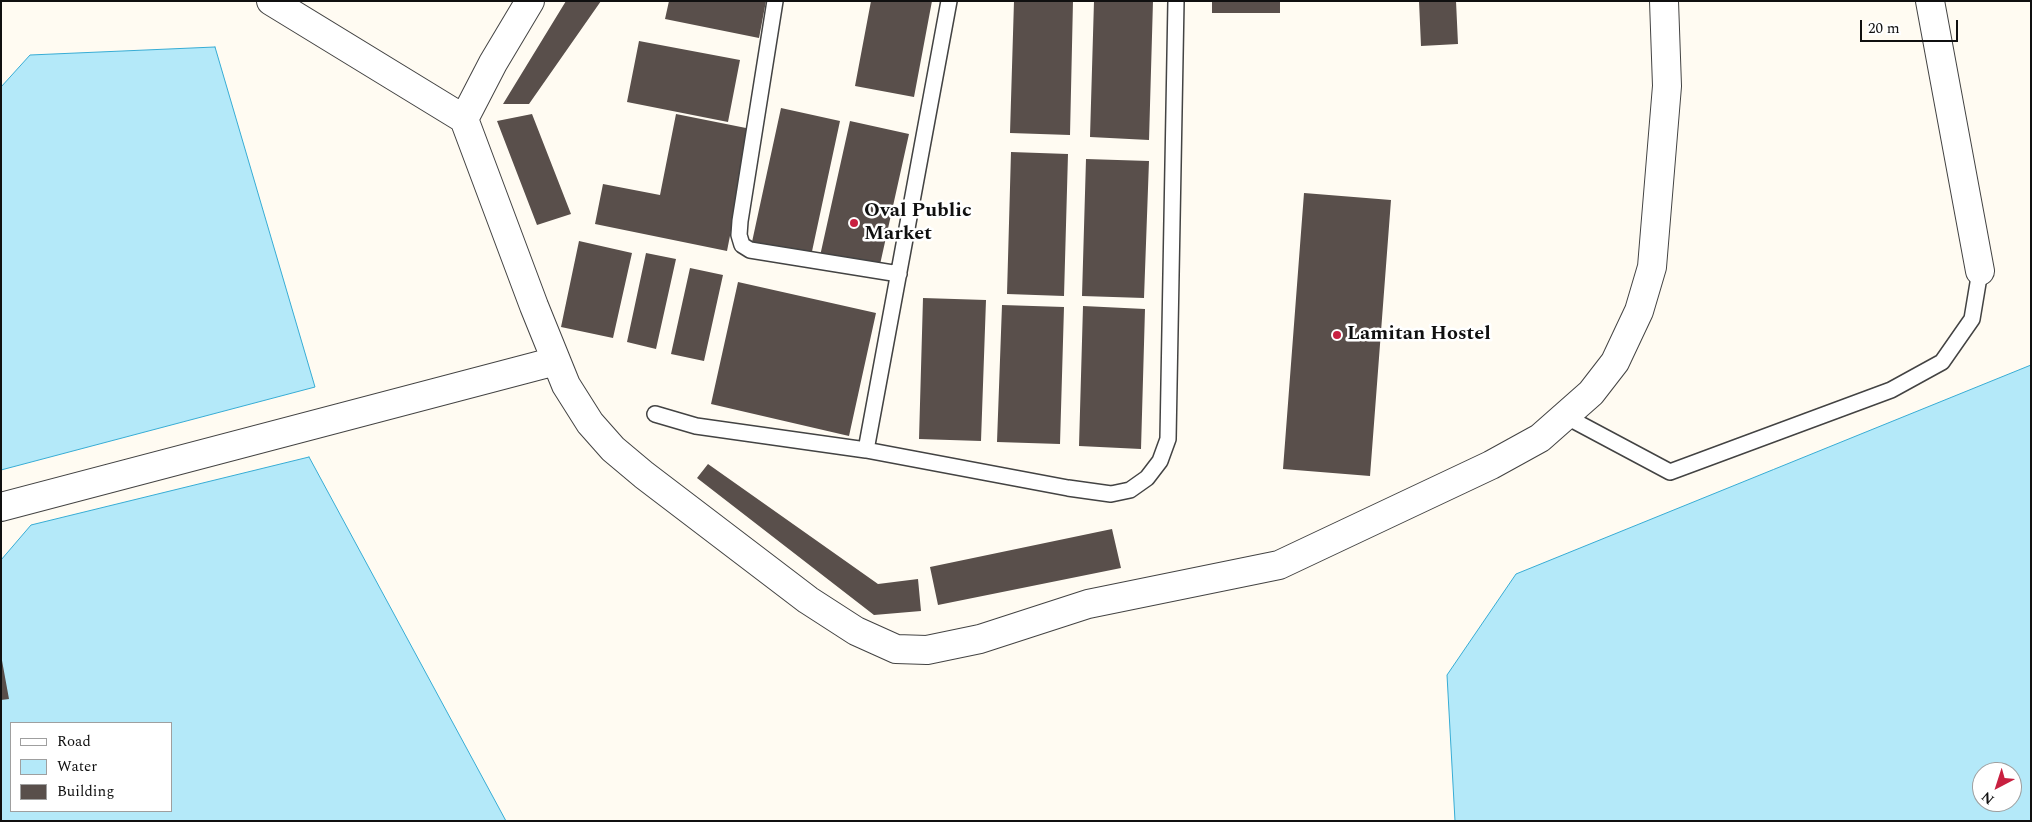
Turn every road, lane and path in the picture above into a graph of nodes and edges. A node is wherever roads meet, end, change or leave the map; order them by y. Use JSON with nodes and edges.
{"nodes":[{"id":1,"x":271,"y":1,"type":"edge"},
{"id":2,"x":530,"y":1,"type":"edge"},
{"id":3,"x":775,"y":1,"type":"edge"},
{"id":4,"x":949,"y":1,"type":"edge"},
{"id":5,"x":1176,"y":1,"type":"edge"},
{"id":6,"x":1664,"y":1,"type":"edge"},
{"id":7,"x":1930,"y":1,"type":"edge"},
{"id":8,"x":464,"y":119,"type":"junction"},
{"id":9,"x":1980,"y":271,"type":"joint"},
{"id":10,"x":899,"y":274,"type":"junction"},
{"id":11,"x":556,"y":361,"type":"junction"},
{"id":12,"x":655,"y":414,"type":"dead end"},
{"id":13,"x":1565,"y":416,"type":"junction"},
{"id":14,"x":866,"y":450,"type":"junction"},
{"id":15,"x":1,"y":507,"type":"edge"}],
"edges":[{"from":1,"to":8,"type":"street"},
{"from":2,"to":8,"type":"street"},
{"from":3,"to":10,"type":"lane"},
{"from":4,"to":10,"type":"lane"},
{"from":5,"to":14,"type":"lane"},
{"from":6,"to":13,"type":"street"},
{"from":7,"to":9,"type":"street"},
{"from":8,"to":11,"type":"street"},
{"from":9,"to":13,"type":"lane"},
{"from":10,"to":14,"type":"lane"},
{"from":11,"to":13,"type":"street"},
{"from":11,"to":15,"type":"street"},
{"from":12,"to":14,"type":"lane"}]}
